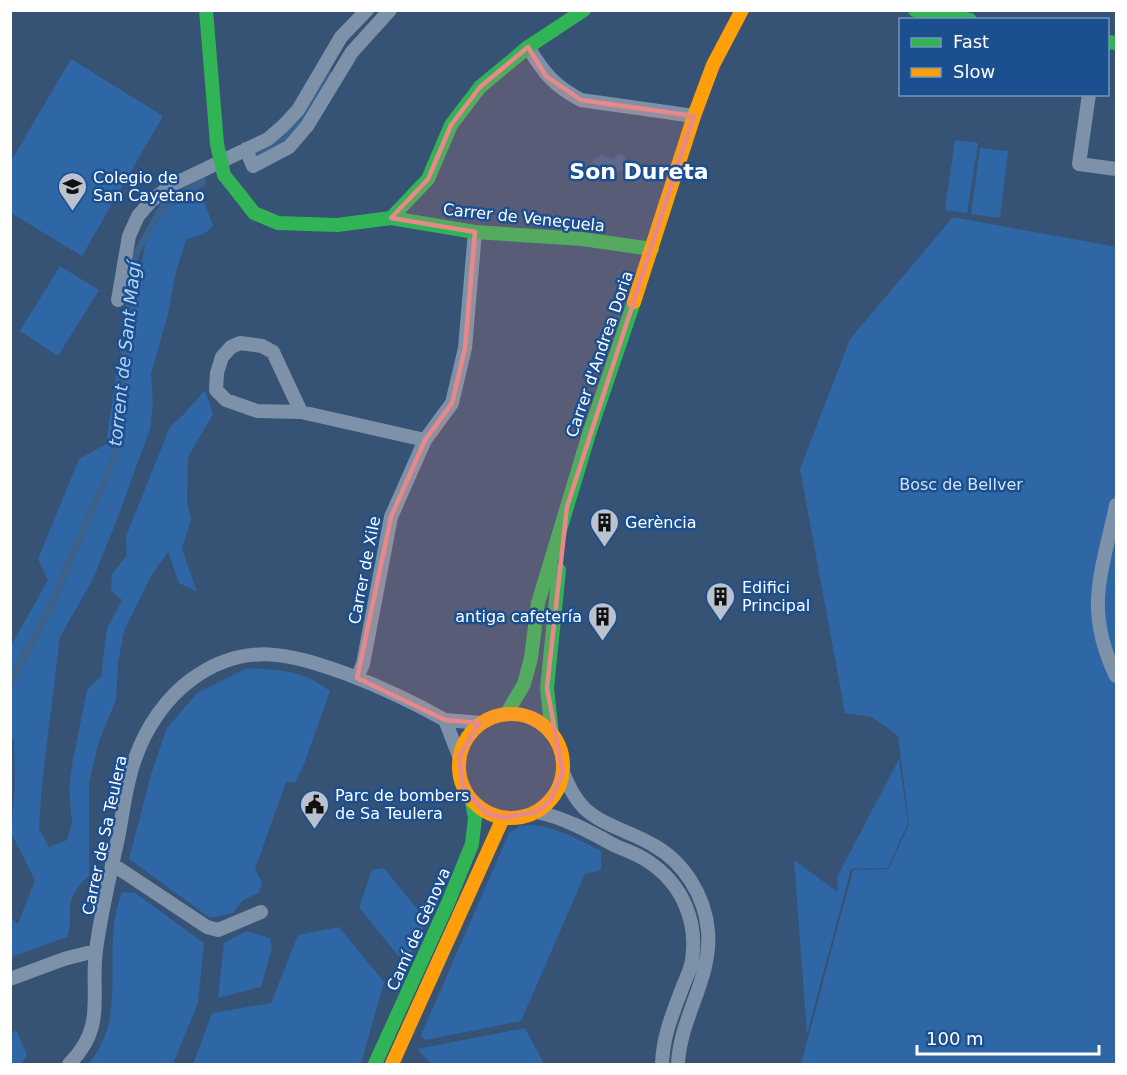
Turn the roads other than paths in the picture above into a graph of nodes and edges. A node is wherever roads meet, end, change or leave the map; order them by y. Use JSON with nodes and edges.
{"nodes":[{"id":1,"x":206,"y":10,"type":"edge"},
{"id":2,"x":367,"y":10,"type":"edge"},
{"id":3,"x":390,"y":10,"type":"edge"},
{"id":4,"x":584,"y":10,"type":"edge"},
{"id":5,"x":742,"y":10,"type":"edge"},
{"id":6,"x":915,"y":10,"type":"edge"},
{"id":7,"x":959,"y":18,"type":"edge"},
{"id":8,"x":528,"y":47,"type":"junction"},
{"id":9,"x":1089,"y":96,"type":"edge"},
{"id":10,"x":694,"y":117,"type":"junction"},
{"id":11,"x":246,"y":149,"type":"junction"},
{"id":12,"x":1116,"y":169,"type":"edge"},
{"id":13,"x":391,"y":218,"type":"junction"},
{"id":14,"x":475,"y":232,"type":"junction"},
{"id":15,"x":652,"y":249,"type":"junction"},
{"id":16,"x":118,"y":300,"type":"dead end"},
{"id":17,"x":301,"y":412,"type":"junction"},
{"id":18,"x":426,"y":440,"type":"junction"},
{"id":19,"x":1116,"y":505,"type":"edge"},
{"id":20,"x":567,"y":507,"type":"junction"},
{"id":21,"x":1116,"y":676,"type":"edge"},
{"id":22,"x":357,"y":678,"type":"junction"},
{"id":23,"x":507,"y":713,"type":"junction"},
{"id":24,"x":445,"y":720,"type":"junction"},
{"id":25,"x":482,"y":723,"type":"junction"},
{"id":26,"x":552,"y":734,"type":"junction"},
{"id":27,"x":459,"y":756,"type":"junction"},
{"id":28,"x":563,"y":773,"type":"junction"},
{"id":29,"x":472,"y":802,"type":"junction"},
{"id":30,"x":537,"y":812,"type":"junction"},
{"id":31,"x":502,"y":818,"type":"junction"},
{"id":32,"x":112,"y":864,"type":"junction"},
{"id":33,"x":261,"y":912,"type":"dead end"},
{"id":34,"x":95,"y":951,"type":"junction"},
{"id":35,"x":10,"y":979,"type":"edge"},
{"id":36,"x":684,"y":1025,"type":"junction"},
{"id":37,"x":69,"y":1065,"type":"edge"},
{"id":38,"x":375,"y":1065,"type":"edge"},
{"id":39,"x":392,"y":1065,"type":"edge"},
{"id":40,"x":662,"y":1065,"type":"edge"},
{"id":41,"x":669,"y":1065,"type":"edge"},
{"id":42,"x":678,"y":1065,"type":"edge"}],
"edges":[{"from":1,"to":13,"type":"street","name":"Carrer de Veneçuela","bridge":true},
{"from":2,"to":11,"type":"street"},
{"from":3,"to":11,"type":"street"},
{"from":4,"to":8,"type":"street"},
{"from":5,"to":10,"type":"street","name":"Carrer d'Andrea Doria"},
{"from":6,"to":7,"type":"street"},
{"from":8,"to":10,"type":"street"},
{"from":8,"to":13,"type":"street"},
{"from":9,"to":12,"type":"street"},
{"from":10,"to":15,"type":"street","name":"Carrer d'Andrea Doria"},
{"from":11,"to":16,"type":"street"},
{"from":13,"to":14,"type":"street","name":"Carrer de Veneçuela"},
{"from":14,"to":15,"type":"street","name":"Carrer de Veneçuela"},
{"from":14,"to":18,"type":"street","name":"Carrer de Xile"},
{"from":15,"to":20,"type":"street","name":"Carrer d'Andrea Doria"},
{"from":17,"to":17,"type":"street"},
{"from":17,"to":18,"type":"street"},
{"from":18,"to":22,"type":"street","name":"Carrer de Xile"},
{"from":19,"to":21,"type":"street"},
{"from":20,"to":23,"type":"street","name":"Carrer d'Andrea Doria"},
{"from":20,"to":26,"type":"street"},
{"from":22,"to":24,"type":"street","name":"Carrer de Sa Teulera"},
{"from":22,"to":32,"type":"street","name":"Carrer de Sa Teulera"},
{"from":23,"to":25,"type":"street"},
{"from":23,"to":26,"type":"street"},
{"from":24,"to":25,"type":"street","name":"Carrer de Sa Teulera"},
{"from":24,"to":27,"type":"street"},
{"from":25,"to":27,"type":"street"},
{"from":26,"to":28,"type":"street"},
{"from":27,"to":29,"type":"street"},
{"from":28,"to":30,"type":"street"},
{"from":28,"to":36,"type":"street"},
{"from":29,"to":31,"type":"street"},
{"from":29,"to":38,"type":"street","name":"Camí de Gènova"},
{"from":30,"to":31,"type":"street"},
{"from":30,"to":40,"type":"street"},
{"from":31,"to":39,"type":"street","name":"Camí de Gènova"},
{"from":32,"to":33,"type":"street"},
{"from":32,"to":34,"type":"street","name":"Carrer de Sa Teulera"},
{"from":34,"to":35,"type":"street"},
{"from":34,"to":37,"type":"street","name":"Carrer de Sa Teulera"},
{"from":36,"to":41,"type":"street"},
{"from":36,"to":42,"type":"street"}]}
